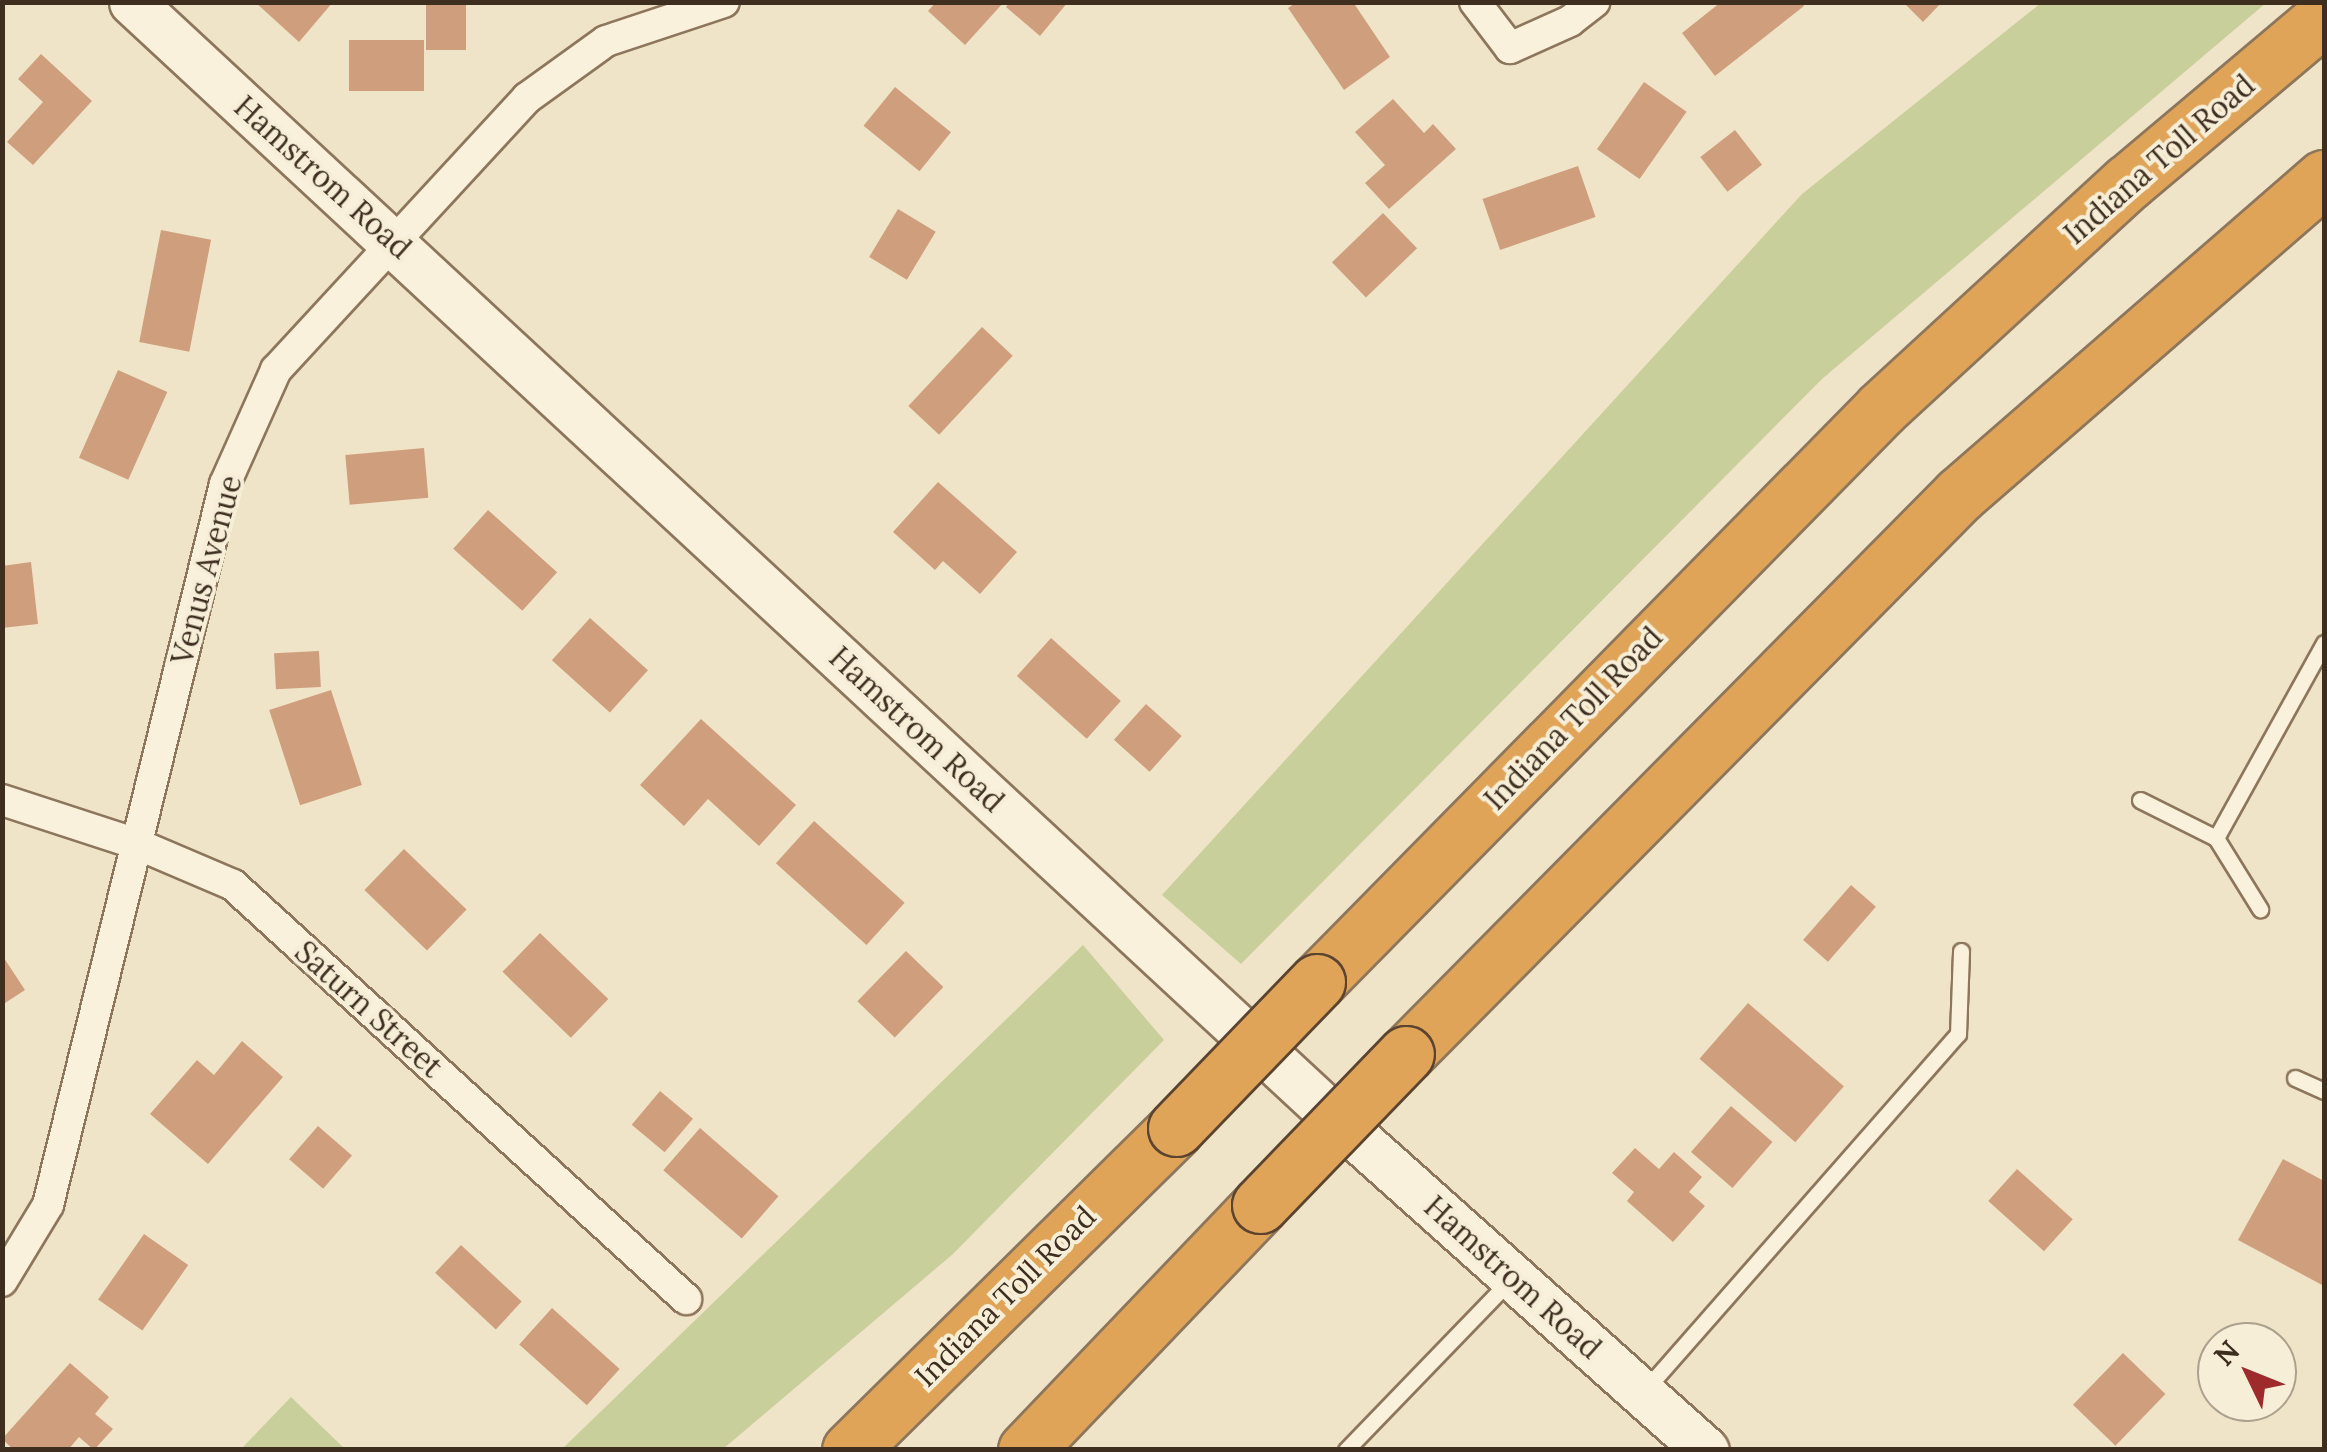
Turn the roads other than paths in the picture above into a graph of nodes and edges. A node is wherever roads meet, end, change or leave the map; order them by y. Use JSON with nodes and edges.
{"nodes":[{"id":1,"x":132,"y":2,"type":"edge"},
{"id":2,"x":724,"y":2,"type":"edge"},
{"id":3,"x":1475,"y":2,"type":"edge"},
{"id":4,"x":1594,"y":2,"type":"edge"},
{"id":5,"x":2324,"y":18,"type":"edge"},
{"id":6,"x":2324,"y":178,"type":"edge"},
{"id":7,"x":394,"y":242,"type":"junction"},
{"id":8,"x":2324,"y":643,"type":"edge"},
{"id":9,"x":2,"y":800,"type":"edge"},
{"id":10,"x":2140,"y":800,"type":"dead end"},
{"id":11,"x":2216,"y":838,"type":"junction"},
{"id":12,"x":137,"y":844,"type":"junction"},
{"id":13,"x":2260,"y":909,"type":"dead end"},
{"id":14,"x":1961,"y":951,"type":"dead end"},
{"id":15,"x":2295,"y":1078,"type":"dead end"},
{"id":16,"x":2324,"y":1091,"type":"edge"},
{"id":17,"x":1513,"y":1277,"type":"junction"},
{"id":18,"x":2,"y":1281,"type":"edge"},
{"id":19,"x":686,"y":1299,"type":"dead end"},
{"id":20,"x":1642,"y":1392,"type":"junction"},
{"id":21,"x":850,"y":1450,"type":"edge"},
{"id":22,"x":1026,"y":1450,"type":"edge"},
{"id":23,"x":1346,"y":1450,"type":"edge"},
{"id":24,"x":1706,"y":1450,"type":"edge"}],
"edges":[{"from":1,"to":7,"type":"street","name":"Hamstrom Road"},
{"from":2,"to":7,"type":"street","name":"Venus Avenue"},
{"from":3,"to":4,"type":"street"},
{"from":5,"to":21,"type":"highway","name":"Indiana Toll Road","bridge":true},
{"from":6,"to":22,"type":"highway","bridge":true},
{"from":7,"to":12,"type":"street","name":"Venus Avenue"},
{"from":7,"to":17,"type":"street","name":"Hamstrom Road"},
{"from":8,"to":11,"type":"lane"},
{"from":9,"to":12,"type":"street","name":"Saturn Street"},
{"from":10,"to":11,"type":"lane"},
{"from":11,"to":13,"type":"lane"},
{"from":12,"to":18,"type":"street","name":"Venus Avenue"},
{"from":12,"to":19,"type":"street","name":"Saturn Street"},
{"from":14,"to":20,"type":"lane"},
{"from":15,"to":16,"type":"lane"},
{"from":17,"to":20,"type":"street","name":"Hamstrom Road"},
{"from":17,"to":23,"type":"lane"},
{"from":20,"to":24,"type":"street","name":"Hamstrom Road"}]}
